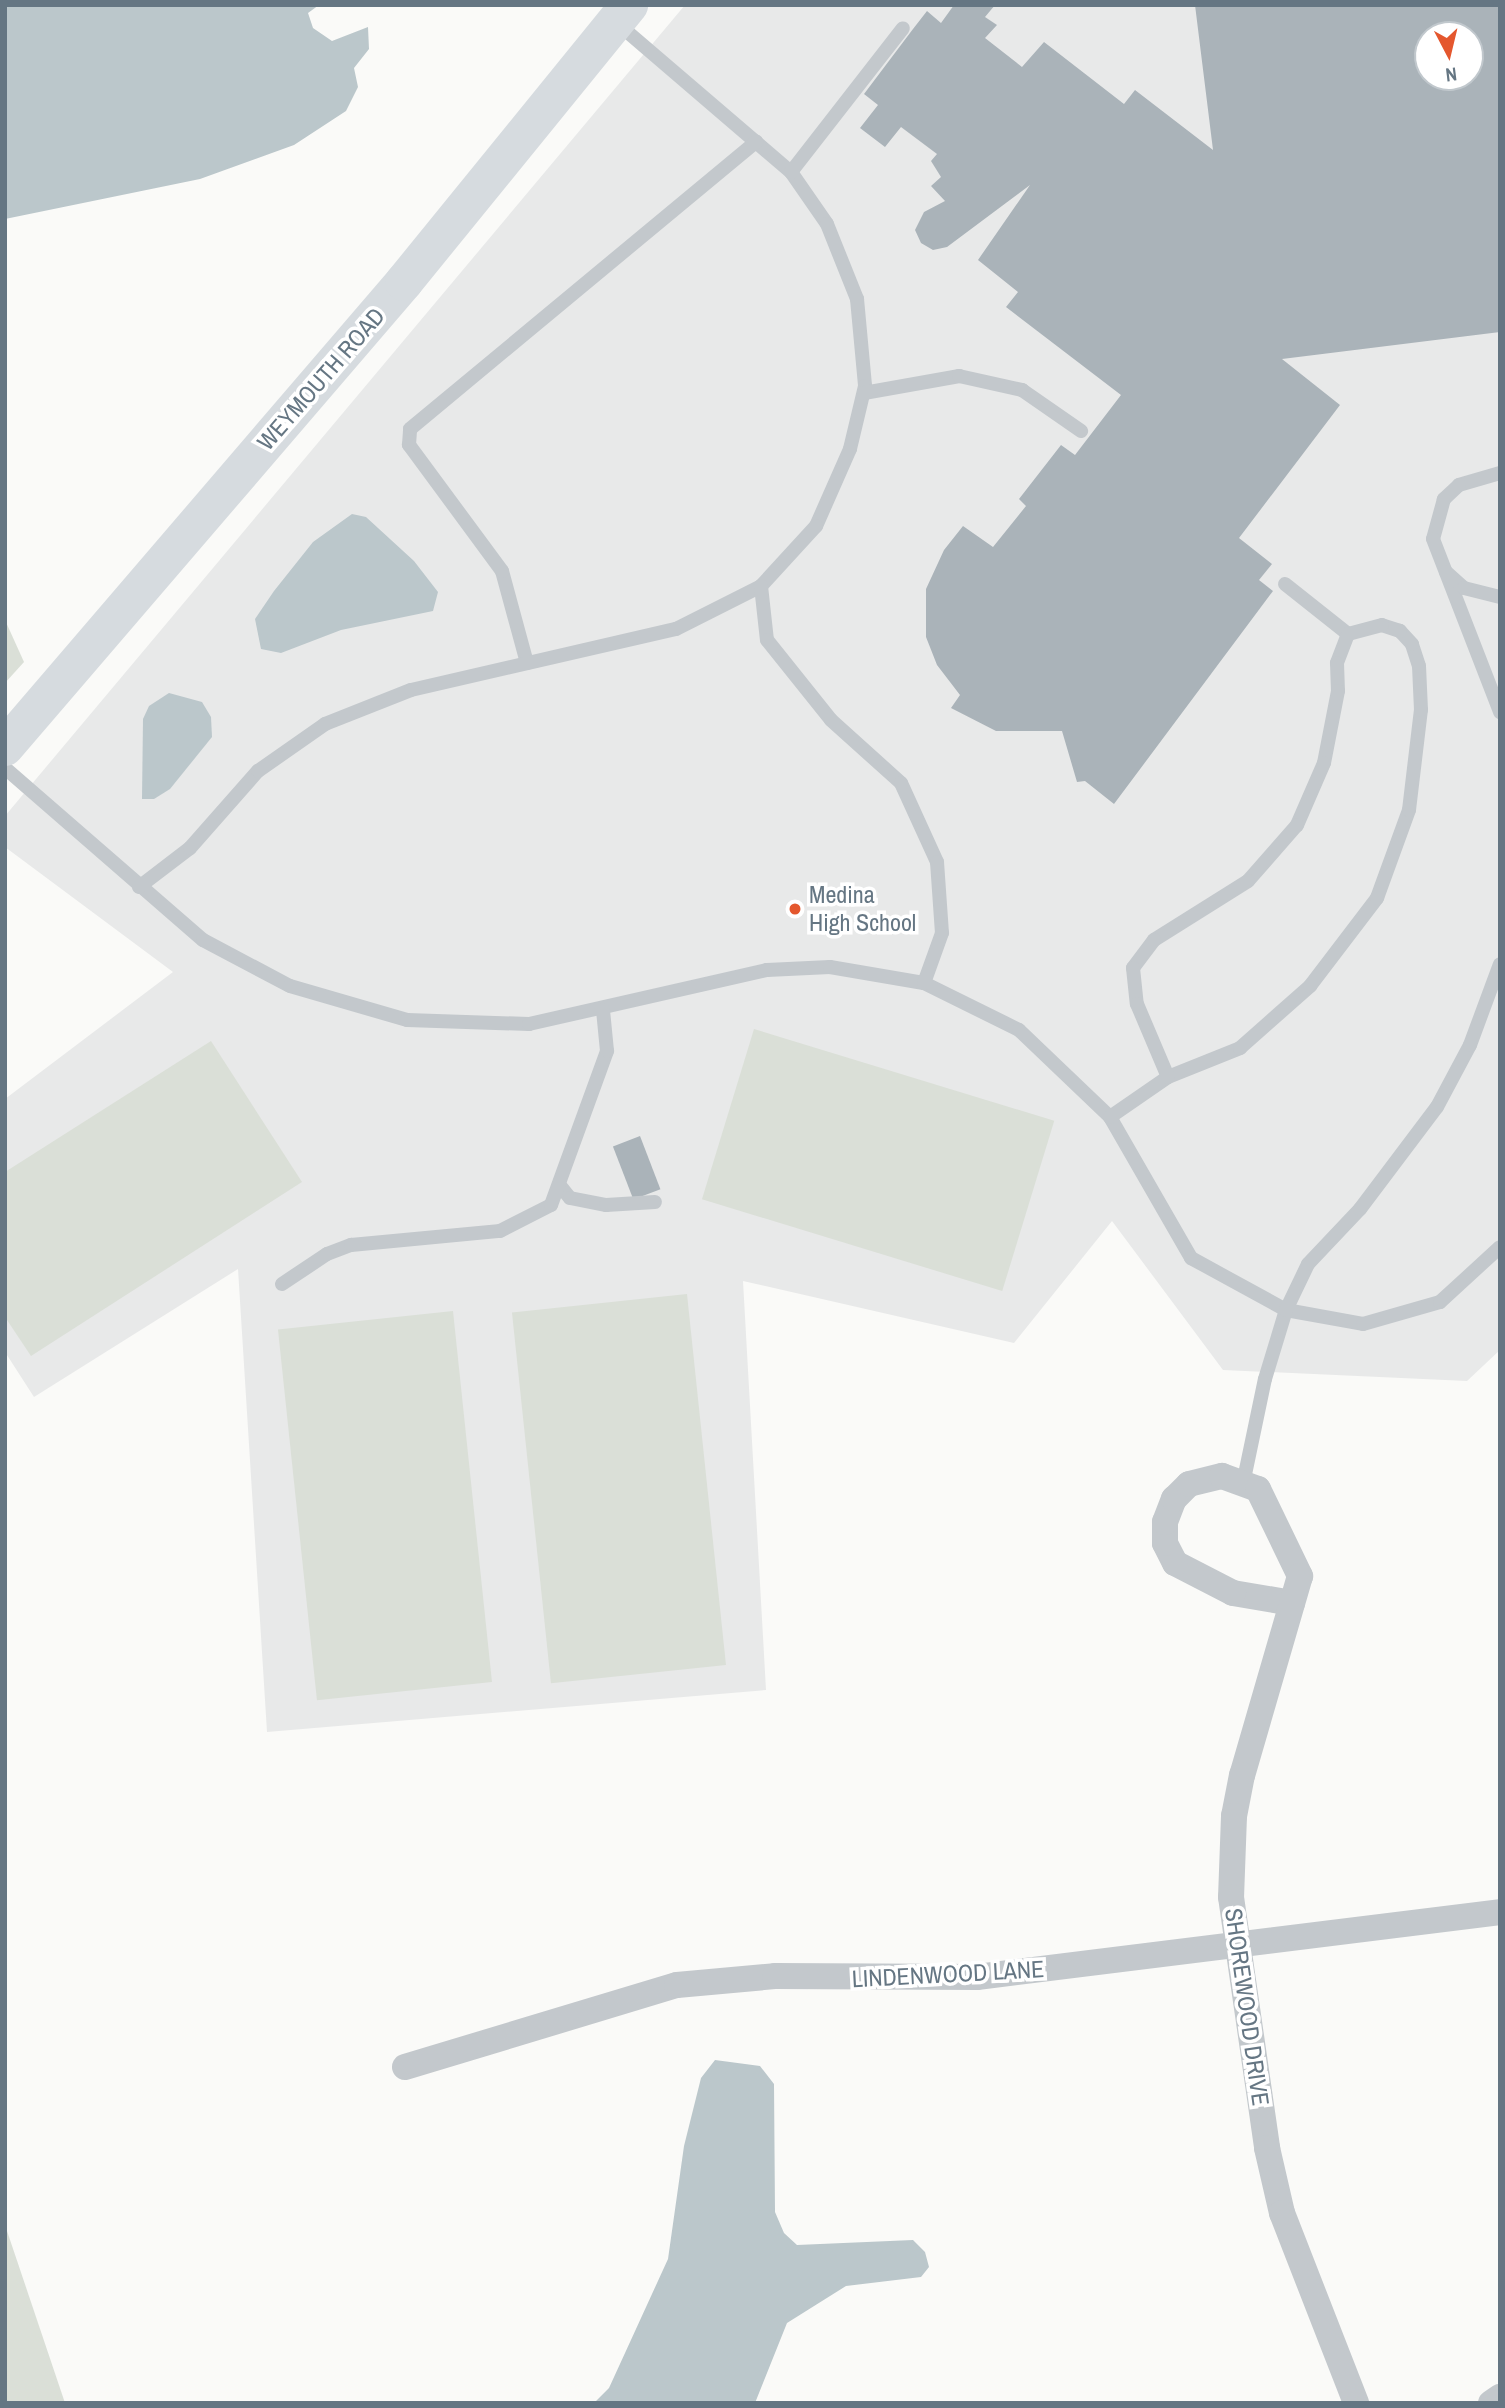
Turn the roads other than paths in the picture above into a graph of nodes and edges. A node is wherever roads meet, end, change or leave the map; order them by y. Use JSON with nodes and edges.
{"nodes":[{"id":1,"x":622,"y":13,"type":"edge"},
{"id":2,"x":903,"y":28,"type":"dead end"},
{"id":3,"x":757,"y":142,"type":"junction"},
{"id":4,"x":791,"y":172,"type":"junction"},
{"id":5,"x":864,"y":393,"type":"junction"},
{"id":6,"x":1081,"y":431,"type":"dead end"},
{"id":7,"x":1500,"y":473,"type":"edge"},
{"id":8,"x":1437,"y":559,"type":"junction"},
{"id":9,"x":1285,"y":584,"type":"dead end"},
{"id":10,"x":761,"y":586,"type":"junction"},
{"id":11,"x":1500,"y":597,"type":"edge"},
{"id":12,"x":1348,"y":634,"type":"junction"},
{"id":13,"x":527,"y":663,"type":"junction"},
{"id":14,"x":1500,"y":712,"type":"edge"},
{"id":15,"x":5,"y":747,"type":"edge"},
{"id":16,"x":5,"y":768,"type":"edge"},
{"id":17,"x":139,"y":887,"type":"junction"},
{"id":18,"x":1500,"y":964,"type":"edge"},
{"id":19,"x":924,"y":983,"type":"junction"},
{"id":20,"x":603,"y":1010,"type":"junction"},
{"id":21,"x":1168,"y":1077,"type":"junction"},
{"id":22,"x":1110,"y":1117,"type":"junction"},
{"id":23,"x":561,"y":1187,"type":"junction"},
{"id":24,"x":655,"y":1202,"type":"dead end"},
{"id":25,"x":1500,"y":1247,"type":"edge"},
{"id":26,"x":282,"y":1284,"type":"dead end"},
{"id":27,"x":1286,"y":1310,"type":"junction"},
{"id":28,"x":1242,"y":1484,"type":"junction"},
{"id":29,"x":1292,"y":1603,"type":"junction"},
{"id":30,"x":1500,"y":1912,"type":"edge"},
{"id":31,"x":1237,"y":1945,"type":"junction"},
{"id":32,"x":405,"y":2067,"type":"dead end"},
{"id":33,"x":1500,"y":2397,"type":"edge"},
{"id":34,"x":1356,"y":2403,"type":"edge"},
{"id":35,"x":1491,"y":2403,"type":"edge"}],
"edges":[{"from":1,"to":3,"type":"lane"},
{"from":1,"to":15,"type":"main road","name":"WEYMOUTH ROAD"},
{"from":2,"to":4,"type":"lane"},
{"from":3,"to":4,"type":"lane"},
{"from":3,"to":13,"type":"lane"},
{"from":4,"to":5,"type":"lane"},
{"from":5,"to":6,"type":"lane"},
{"from":5,"to":10,"type":"lane"},
{"from":7,"to":8,"type":"lane"},
{"from":8,"to":11,"type":"lane"},
{"from":8,"to":14,"type":"lane"},
{"from":9,"to":12,"type":"lane"},
{"from":10,"to":13,"type":"lane"},
{"from":10,"to":19,"type":"lane"},
{"from":12,"to":21,"type":"lane"},
{"from":12,"to":21,"type":"lane"},
{"from":13,"to":17,"type":"lane"},
{"from":16,"to":17,"type":"lane"},
{"from":17,"to":20,"type":"lane"},
{"from":18,"to":27,"type":"lane"},
{"from":19,"to":20,"type":"lane"},
{"from":19,"to":22,"type":"lane"},
{"from":20,"to":23,"type":"lane"},
{"from":21,"to":22,"type":"lane"},
{"from":22,"to":27,"type":"lane"},
{"from":23,"to":24,"type":"lane"},
{"from":23,"to":26,"type":"lane"},
{"from":25,"to":27,"type":"lane"},
{"from":27,"to":28,"type":"lane"},
{"from":28,"to":29,"type":"street","name":"SHOREWOOD DRIVE"},
{"from":28,"to":29,"type":"street"},
{"from":29,"to":31,"type":"street","name":"SHOREWOOD DRIVE"},
{"from":30,"to":31,"type":"street","name":"LINDENWOOD LANE"},
{"from":31,"to":32,"type":"street","name":"LINDENWOOD LANE"},
{"from":31,"to":34,"type":"street","name":"SHOREWOOD DRIVE"},
{"from":33,"to":35,"type":"street"}]}
